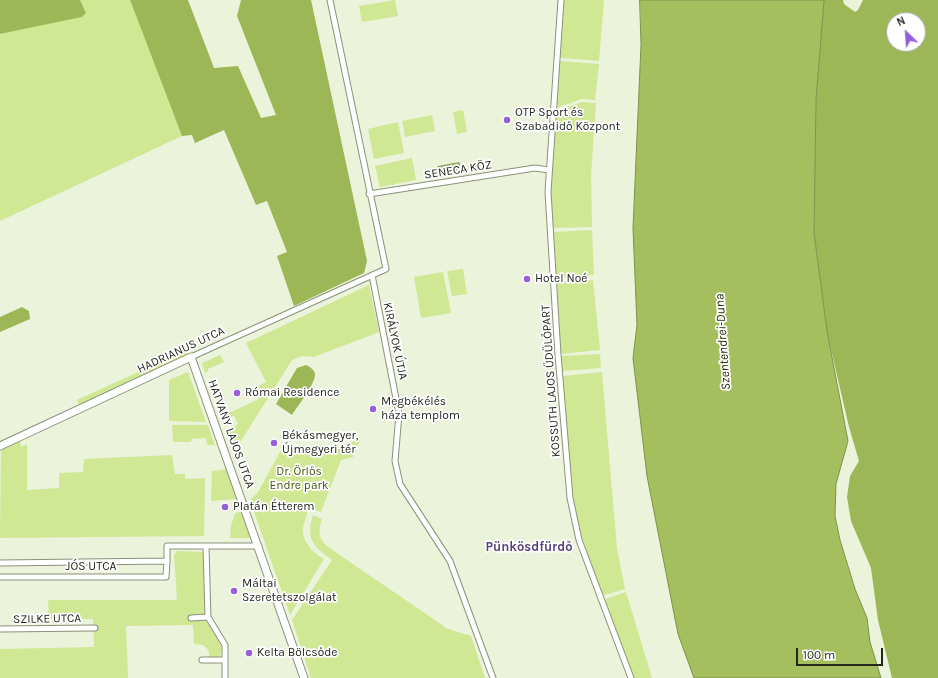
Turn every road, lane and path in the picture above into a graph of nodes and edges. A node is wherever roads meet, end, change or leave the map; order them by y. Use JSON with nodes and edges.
{"nodes":[{"id":1,"x":330,"y":0,"type":"edge"},
{"id":2,"x":561,"y":0,"type":"edge"},
{"id":3,"x":549,"y":170,"type":"junction"},
{"id":4,"x":369,"y":194,"type":"junction"},
{"id":5,"x":372,"y":275,"type":"junction"},
{"id":6,"x":191,"y":357,"type":"junction"},
{"id":7,"x":0,"y":446,"type":"edge"},
{"id":8,"x":259,"y":546,"type":"junction"},
{"id":9,"x":206,"y":547,"type":"junction"},
{"id":10,"x":166,"y":561,"type":"junction"},
{"id":11,"x":0,"y":563,"type":"edge"},
{"id":12,"x":0,"y":577,"type":"edge"},
{"id":13,"x":208,"y":617,"type":"junction"},
{"id":14,"x":191,"y":618,"type":"dead end"},
{"id":15,"x":95,"y":628,"type":"dead end"},
{"id":16,"x":0,"y":629,"type":"edge"},
{"id":17,"x":202,"y":660,"type":"dead end"},
{"id":18,"x":224,"y":660,"type":"junction"},
{"id":19,"x":225,"y":678,"type":"edge"},
{"id":20,"x":304,"y":678,"type":"edge"},
{"id":21,"x":493,"y":678,"type":"edge"},
{"id":22,"x":631,"y":678,"type":"edge"}],
"edges":[{"from":1,"to":4,"type":"street"},
{"from":2,"to":3,"type":"street","name":"KOSSUTH LAJOS ÜDÜLŐPART"},
{"from":3,"to":4,"type":"street","name":"SENECA KÖZ"},
{"from":3,"to":22,"type":"street","name":"KOSSUTH LAJOS ÜDÜLŐPART"},
{"from":4,"to":5,"type":"street"},
{"from":5,"to":6,"type":"street","name":"HADRIANUS UTCA"},
{"from":5,"to":21,"type":"street","name":"KIRÁLYOK ÚTJA"},
{"from":6,"to":7,"type":"street","name":"HADRIANUS UTCA"},
{"from":6,"to":8,"type":"street","name":"HATVANY LAJOS UTCA"},
{"from":8,"to":9,"type":"street","name":"JÓS UTCA"},
{"from":8,"to":20,"type":"street","name":"HATVANY LAJOS UTCA"},
{"from":9,"to":10,"type":"street","name":"JÓS UTCA"},
{"from":9,"to":13,"type":"street"},
{"from":10,"to":11,"type":"street","name":"JÓS UTCA"},
{"from":10,"to":12,"type":"street","name":"JÓS UTCA"},
{"from":13,"to":14,"type":"street"},
{"from":13,"to":18,"type":"street"},
{"from":15,"to":16,"type":"street","name":"SZILKE UTCA"},
{"from":17,"to":18,"type":"street"},
{"from":18,"to":19,"type":"street"}]}
